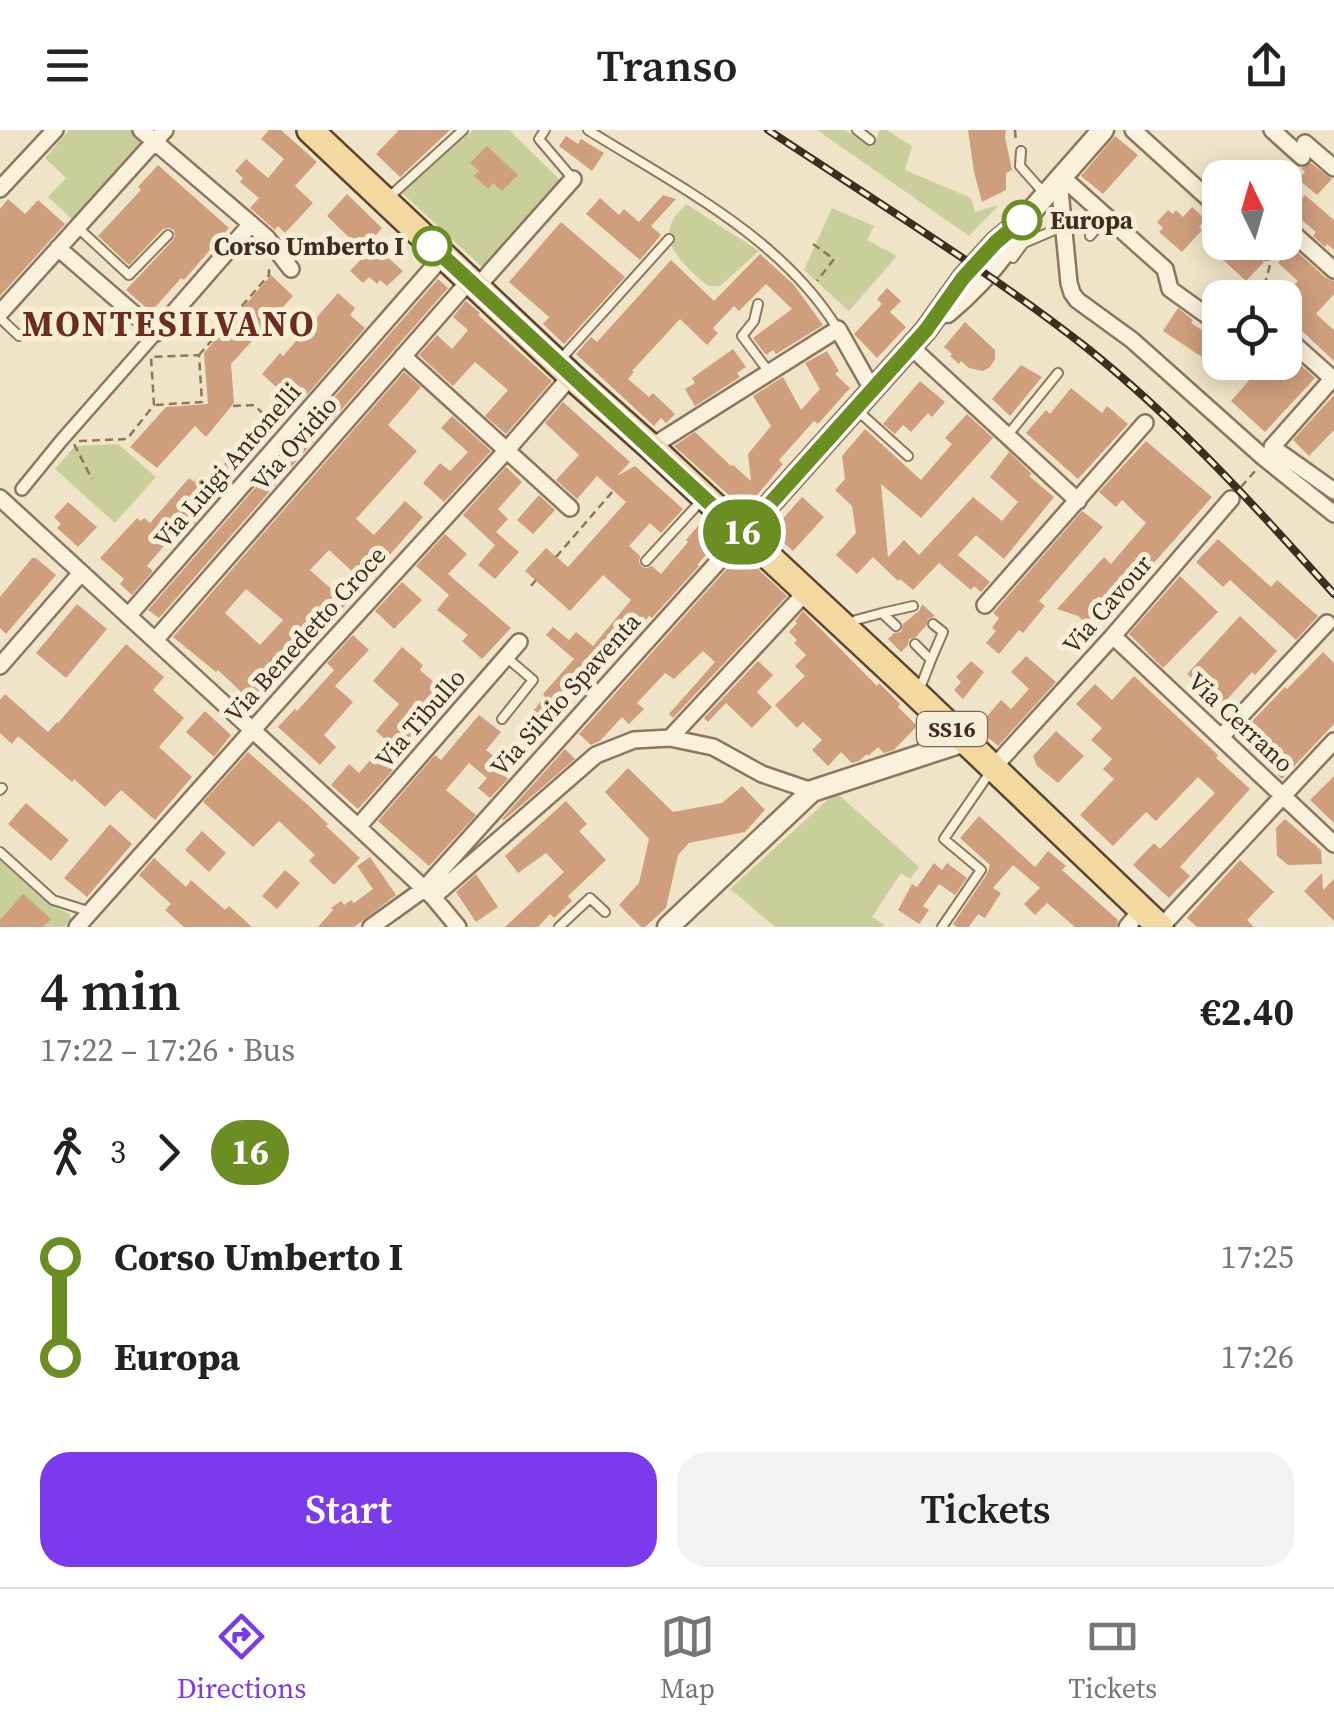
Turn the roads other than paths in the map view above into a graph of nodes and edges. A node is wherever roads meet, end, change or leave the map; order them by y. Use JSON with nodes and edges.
{"nodes":[{"id":1,"x":55,"y":130,"type":"edge"},
{"id":2,"x":310,"y":130,"type":"edge"},
{"id":3,"x":463,"y":130,"type":"edge"},
{"id":4,"x":545,"y":130,"type":"edge"},
{"id":5,"x":588,"y":130,"type":"edge"},
{"id":6,"x":857,"y":130,"type":"edge"},
{"id":7,"x":1104,"y":130,"type":"edge"},
{"id":8,"x":1132,"y":130,"type":"edge"},
{"id":9,"x":1272,"y":130,"type":"edge"},
{"id":10,"x":153,"y":134,"type":"edge"},
{"id":11,"x":870,"y":140,"type":"dead end"},
{"id":12,"x":1021,"y":150,"type":"dead end"},
{"id":13,"x":1334,"y":168,"type":"edge"},
{"id":14,"x":573,"y":179,"type":"joint"},
{"id":15,"x":1056,"y":184,"type":"junction"},
{"id":16,"x":0,"y":189,"type":"edge"},
{"id":17,"x":1202,"y":193,"type":"edge"},
{"id":18,"x":384,"y":200,"type":"junction"},
{"id":19,"x":1106,"y":216,"type":"junction"},
{"id":20,"x":251,"y":224,"type":"junction"},
{"id":21,"x":1064,"y":226,"type":"junction"},
{"id":22,"x":77,"y":227,"type":"junction"},
{"id":23,"x":168,"y":235,"type":"dead end"},
{"id":24,"x":1090,"y":236,"type":"dead end"},
{"id":25,"x":670,"y":239,"type":"dead end"},
{"id":26,"x":1302,"y":241,"type":"edge"},
{"id":27,"x":58,"y":248,"type":"junction"},
{"id":28,"x":443,"y":256,"type":"junction"},
{"id":29,"x":1013,"y":258,"type":"dead end"},
{"id":30,"x":291,"y":269,"type":"dead end"},
{"id":31,"x":1334,"y":270,"type":"edge"},
{"id":32,"x":473,"y":283,"type":"junction"},
{"id":33,"x":758,"y":304,"type":"dead end"},
{"id":34,"x":1202,"y":312,"type":"edge"},
{"id":35,"x":0,"y":315,"type":"edge"},
{"id":36,"x":838,"y":329,"type":"junction"},
{"id":37,"x":156,"y":333,"type":"junction"},
{"id":38,"x":19,"y":336,"type":"dead end"},
{"id":39,"x":911,"y":346,"type":"junction"},
{"id":40,"x":1302,"y":351,"type":"edge"},
{"id":41,"x":403,"y":356,"type":"junction"},
{"id":42,"x":564,"y":369,"type":"junction"},
{"id":43,"x":768,"y":372,"type":"junction"},
{"id":44,"x":1058,"y":373,"type":"dead end"},
{"id":45,"x":1333,"y":378,"type":"edge"},
{"id":46,"x":872,"y":389,"type":"junction"},
{"id":47,"x":855,"y":408,"type":"junction"},
{"id":48,"x":1146,"y":423,"type":"dead end"},
{"id":49,"x":1007,"y":436,"type":"junction"},
{"id":50,"x":651,"y":447,"type":"junction"},
{"id":51,"x":506,"y":451,"type":"junction"},
{"id":52,"x":908,"y":456,"type":"dead end"},
{"id":53,"x":22,"y":490,"type":"joint"},
{"id":54,"x":1334,"y":492,"type":"edge"},
{"id":55,"x":704,"y":497,"type":"junction"},
{"id":56,"x":1230,"y":499,"type":"road end"},
{"id":57,"x":1078,"y":501,"type":"junction"},
{"id":58,"x":5,"y":502,"type":"edge"},
{"id":59,"x":570,"y":508,"type":"dead end"},
{"id":60,"x":1334,"y":514,"type":"edge"},
{"id":61,"x":743,"y":534,"type":"junction"},
{"id":62,"x":646,"y":561,"type":"dead end"},
{"id":63,"x":81,"y":573,"type":"junction"},
{"id":64,"x":806,"y":592,"type":"junction"},
{"id":65,"x":985,"y":604,"type":"dead end"},
{"id":66,"x":914,"y":606,"type":"dead end"},
{"id":67,"x":882,"y":613,"type":"junction"},
{"id":68,"x":128,"y":616,"type":"junction"},
{"id":69,"x":933,"y":624,"type":"dead end"},
{"id":70,"x":896,"y":626,"type":"dead end"},
{"id":71,"x":1330,"y":627,"type":"edge"},
{"id":72,"x":846,"y":629,"type":"junction"},
{"id":73,"x":1113,"y":636,"type":"junction"},
{"id":74,"x":156,"y":640,"type":"junction"},
{"id":75,"x":519,"y":642,"type":"dead end"},
{"id":76,"x":914,"y":644,"type":"dead end"},
{"id":77,"x":506,"y":657,"type":"junction"},
{"id":78,"x":932,"y":660,"type":"junction"},
{"id":79,"x":0,"y":666,"type":"edge"},
{"id":80,"x":914,"y":691,"type":"junction"},
{"id":81,"x":502,"y":719,"type":"dead end"},
{"id":82,"x":253,"y":729,"type":"junction"},
{"id":83,"x":1221,"y":737,"type":"junction"},
{"id":84,"x":670,"y":738,"type":"junction"},
{"id":85,"x":965,"y":741,"type":"junction"},
{"id":86,"x":1334,"y":741,"type":"edge"},
{"id":87,"x":994,"y":768,"type":"junction"},
{"id":88,"x":812,"y":791,"type":"junction"},
{"id":89,"x":1284,"y":796,"type":"junction"},
{"id":90,"x":358,"y":827,"type":"junction"},
{"id":91,"x":1334,"y":844,"type":"edge"},
{"id":92,"x":0,"y":852,"type":"edge"},
{"id":93,"x":428,"y":893,"type":"junction"},
{"id":94,"x":91,"y":912,"type":"junction"},
{"id":95,"x":605,"y":912,"type":"dead end"},
{"id":96,"x":1147,"y":923,"type":"edge"},
{"id":97,"x":78,"y":927,"type":"edge"},
{"id":98,"x":371,"y":927,"type":"edge"},
{"id":99,"x":458,"y":927,"type":"edge"},
{"id":100,"x":560,"y":927,"type":"edge"},
{"id":101,"x":668,"y":927,"type":"edge"},
{"id":102,"x":942,"y":927,"type":"edge"}],
"edges":[{"from":1,"to":16,"type":"street"},
{"from":2,"to":18,"type":"main road","number":"SS16"},
{"from":3,"to":18,"type":"lane"},
{"from":4,"to":14,"type":"lane"},
{"from":5,"to":36,"type":"lane"},
{"from":6,"to":11,"type":"lane"},
{"from":7,"to":15,"type":"street"},
{"from":8,"to":17,"type":"street"},
{"from":9,"to":13,"type":"street"},
{"from":10,"to":20,"type":"street"},
{"from":10,"to":22,"type":"street"},
{"from":12,"to":15,"type":"lane"},
{"from":14,"to":32,"type":"street","name":"Via Ovidio"},
{"from":15,"to":19,"type":"street"},
{"from":15,"to":21,"type":"street"},
{"from":15,"to":39,"type":"street"},
{"from":18,"to":28,"type":"main road","number":"SS16"},
{"from":19,"to":24,"type":"lane"},
{"from":19,"to":34,"type":"street"},
{"from":20,"to":30,"type":"street"},
{"from":20,"to":37,"type":"street"},
{"from":21,"to":29,"type":"lane"},
{"from":21,"to":60,"type":"street"},
{"from":22,"to":23,"type":"lane"},
{"from":22,"to":27,"type":"street"},
{"from":25,"to":42,"type":"lane"},
{"from":26,"to":31,"type":"street"},
{"from":27,"to":35,"type":"street"},
{"from":27,"to":37,"type":"street"},
{"from":28,"to":32,"type":"main road","number":"SS16"},
{"from":28,"to":68,"type":"street","name":"Via Luigi Antonelli"},
{"from":32,"to":41,"type":"street","name":"Via Ovidio"},
{"from":32,"to":42,"type":"main road","number":"SS16"},
{"from":33,"to":43,"type":"lane"},
{"from":35,"to":38,"type":"lane"},
{"from":36,"to":43,"type":"street"},
{"from":36,"to":46,"type":"street"},
{"from":37,"to":53,"type":"street"},
{"from":39,"to":46,"type":"street"},
{"from":39,"to":49,"type":"street"},
{"from":40,"to":45,"type":"street"},
{"from":41,"to":51,"type":"street"},
{"from":41,"to":74,"type":"street","name":"Via Ovidio"},
{"from":42,"to":50,"type":"main road","number":"SS16"},
{"from":42,"to":51,"type":"street","name":"Via Benedetto Croce"},
{"from":43,"to":50,"type":"street"},
{"from":44,"to":49,"type":"lane"},
{"from":45,"to":54,"type":"street"},
{"from":46,"to":47,"type":"street"},
{"from":47,"to":52,"type":"lane"},
{"from":47,"to":61,"type":"street"},
{"from":48,"to":57,"type":"street"},
{"from":49,"to":57,"type":"street"},
{"from":50,"to":55,"type":"main road","number":"SS16"},
{"from":51,"to":59,"type":"street"},
{"from":51,"to":82,"type":"street","name":"Via Benedetto Croce"},
{"from":53,"to":58,"type":"lane"},
{"from":55,"to":61,"type":"main road","number":"SS16"},
{"from":55,"to":62,"type":"lane"},
{"from":56,"to":73,"type":"street","name":"Via Cavour"},
{"from":57,"to":65,"type":"street"},
{"from":58,"to":63,"type":"street"},
{"from":61,"to":64,"type":"main road","number":"SS16"},
{"from":61,"to":93,"type":"street","name":"Via Silvio Spaventa"},
{"from":63,"to":68,"type":"street"},
{"from":63,"to":79,"type":"street"},
{"from":64,"to":72,"type":"main road","number":"SS16"},
{"from":64,"to":84,"type":"street"},
{"from":66,"to":67,"type":"lane"},
{"from":67,"to":70,"type":"lane"},
{"from":67,"to":72,"type":"lane"},
{"from":68,"to":74,"type":"street"},
{"from":69,"to":78,"type":"lane"},
{"from":71,"to":83,"type":"street"},
{"from":72,"to":80,"type":"main road","number":"SS16"},
{"from":73,"to":83,"type":"street","name":"Via Cerrano"},
{"from":73,"to":87,"type":"street","name":"Via Cavour"},
{"from":74,"to":82,"type":"street"},
{"from":75,"to":77,"type":"street","name":"Via Tibullo"},
{"from":76,"to":78,"type":"lane"},
{"from":77,"to":81,"type":"lane"},
{"from":77,"to":90,"type":"street","name":"Via Tibullo"},
{"from":78,"to":80,"type":"lane"},
{"from":80,"to":85,"type":"main road","number":"SS16"},
{"from":82,"to":90,"type":"street"},
{"from":82,"to":94,"type":"street","name":"Via Benedetto Croce"},
{"from":83,"to":89,"type":"street","name":"Via Cerrano"},
{"from":84,"to":88,"type":"street"},
{"from":84,"to":93,"type":"street"},
{"from":85,"to":87,"type":"main road","number":"SS16"},
{"from":85,"to":88,"type":"street"},
{"from":86,"to":89,"type":"street"},
{"from":87,"to":96,"type":"main road","number":"SS16"},
{"from":87,"to":102,"type":"lane"},
{"from":88,"to":101,"type":"street"},
{"from":89,"to":91,"type":"street","name":"Via Cerrano"},
{"from":89,"to":96,"type":"street"},
{"from":90,"to":93,"type":"street"},
{"from":92,"to":94,"type":"lane"},
{"from":93,"to":98,"type":"street"},
{"from":93,"to":99,"type":"street"},
{"from":94,"to":97,"type":"street","name":"Via Benedetto Croce"},
{"from":95,"to":100,"type":"lane"}]}
